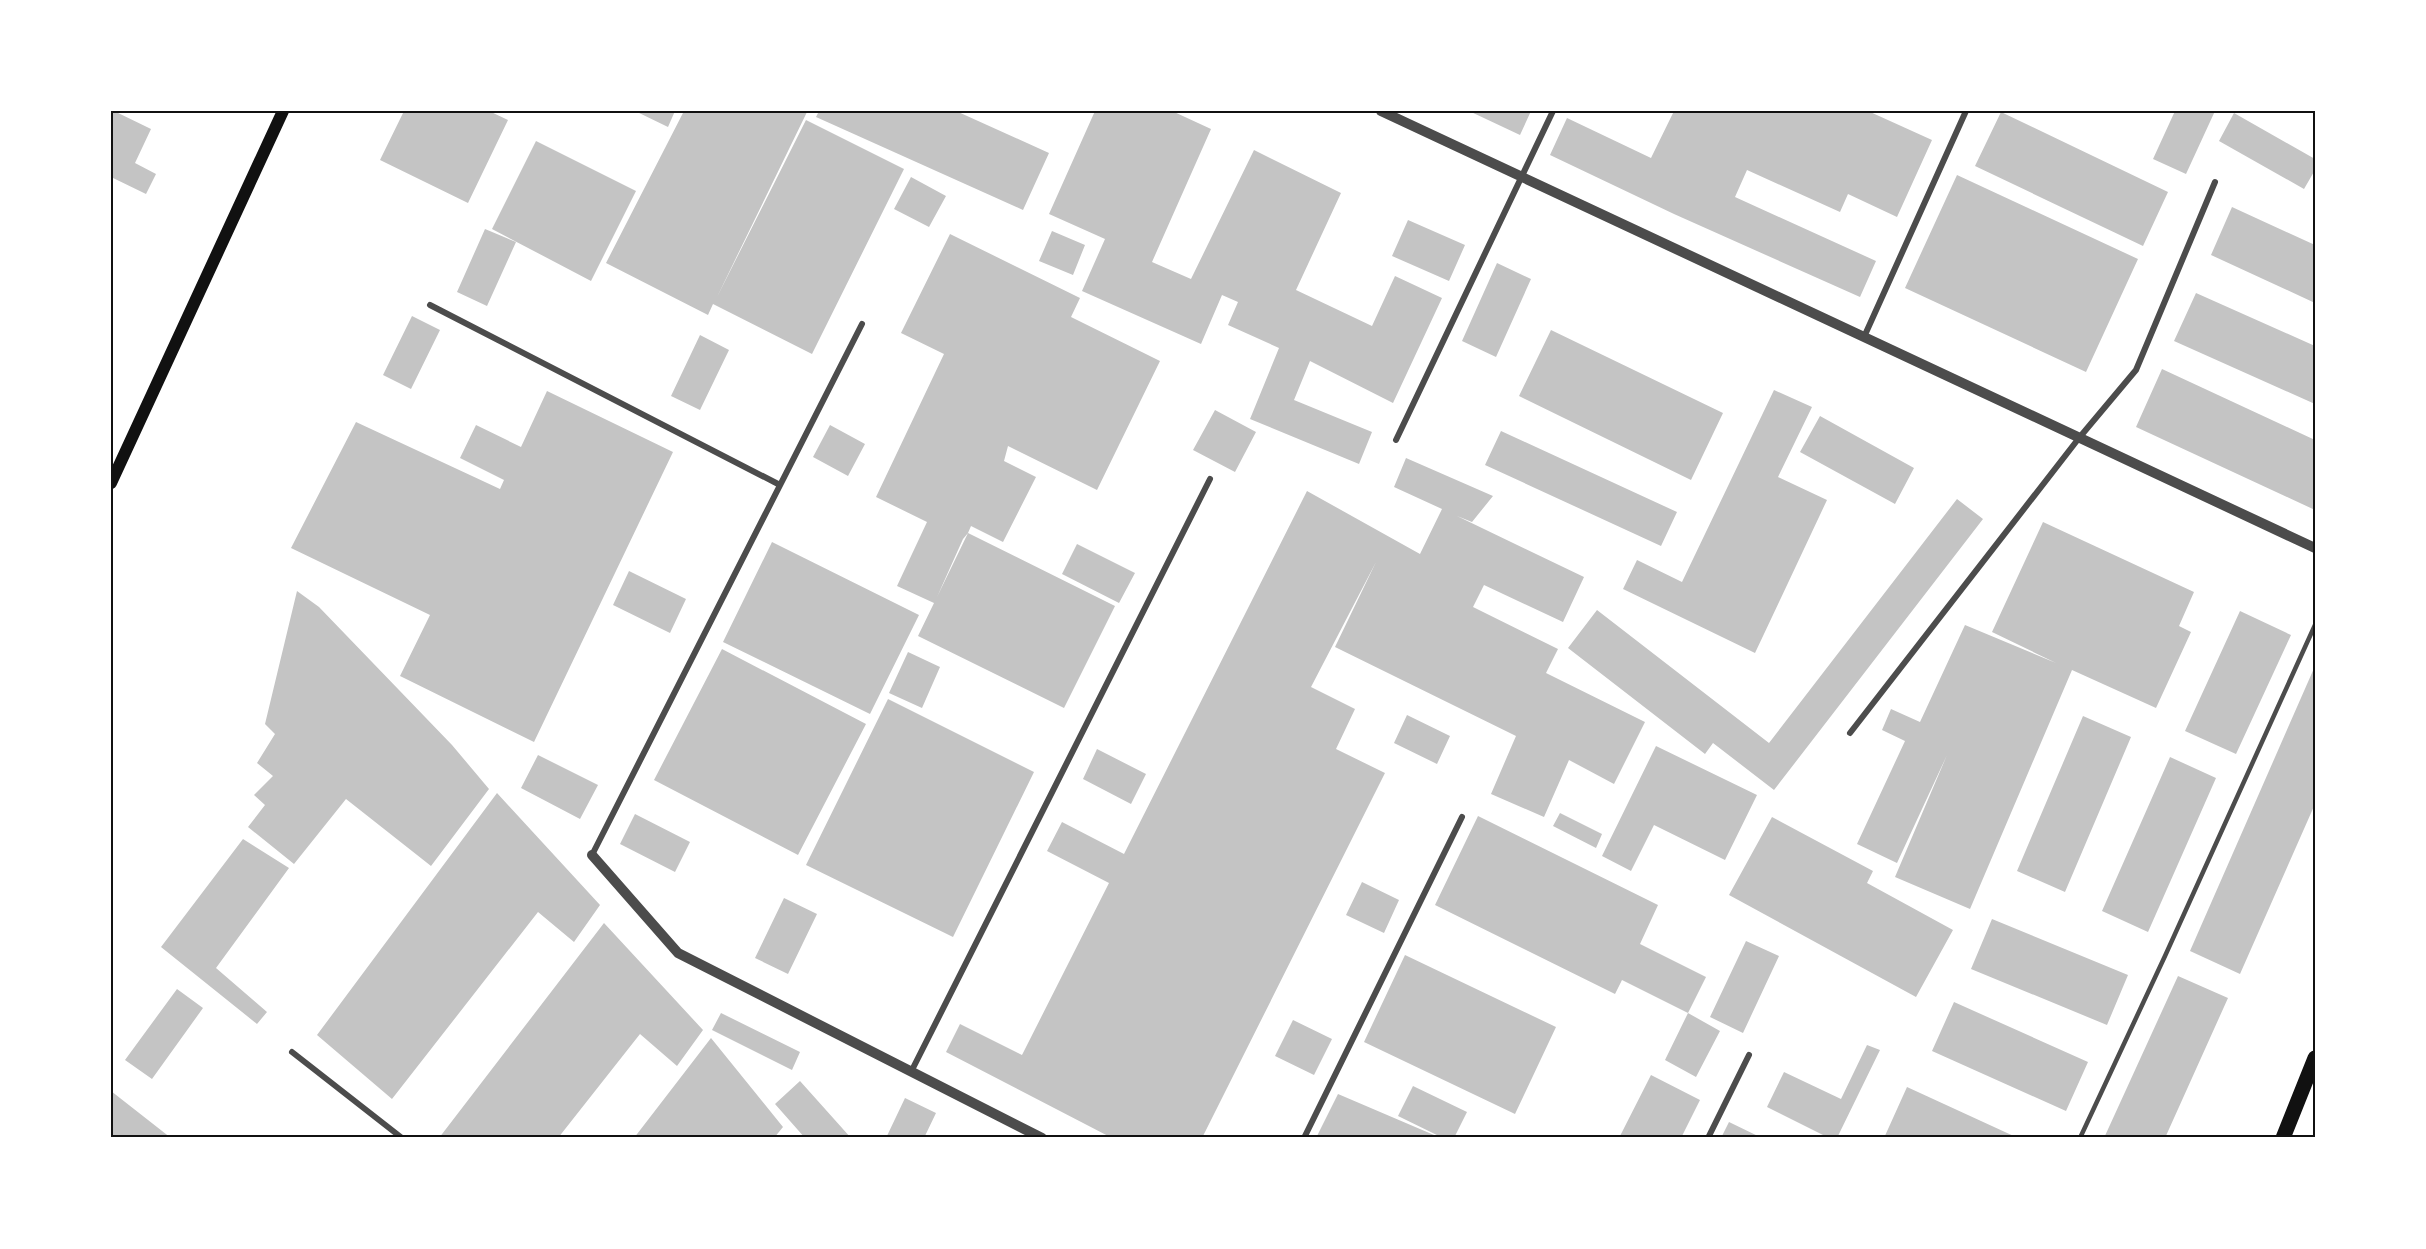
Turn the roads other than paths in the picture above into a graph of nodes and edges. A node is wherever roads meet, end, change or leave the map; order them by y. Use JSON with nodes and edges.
{"nodes":[{"id":1,"x":283,"y":111,"type":"edge"},
{"id":2,"x":1381,"y":111,"type":"edge"},
{"id":3,"x":1553,"y":111,"type":"edge"},
{"id":4,"x":1966,"y":111,"type":"edge"},
{"id":5,"x":1521,"y":177,"type":"junction"},
{"id":6,"x":2215,"y":182,"type":"dead end"},
{"id":7,"x":430,"y":305,"type":"dead end"},
{"id":8,"x":862,"y":324,"type":"dead end"},
{"id":9,"x":1864,"y":337,"type":"junction"},
{"id":10,"x":2079,"y":438,"type":"junction"},
{"id":11,"x":1396,"y":440,"type":"dead end"},
{"id":12,"x":1210,"y":479,"type":"dead end"},
{"id":13,"x":111,"y":483,"type":"edge"},
{"id":14,"x":780,"y":485,"type":"junction"},
{"id":15,"x":2315,"y":548,"type":"edge"},
{"id":16,"x":2315,"y":625,"type":"edge"},
{"id":17,"x":1850,"y":733,"type":"dead end"},
{"id":18,"x":1462,"y":817,"type":"dead end"},
{"id":19,"x":592,"y":855,"type":"joint"},
{"id":20,"x":292,"y":1052,"type":"dead end"},
{"id":21,"x":1749,"y":1055,"type":"dead end"},
{"id":22,"x":2315,"y":1058,"type":"edge"},
{"id":23,"x":911,"y":1072,"type":"junction"},
{"id":24,"x":402,"y":1138,"type":"edge"},
{"id":25,"x":1042,"y":1138,"type":"edge"},
{"id":26,"x":1304,"y":1138,"type":"edge"},
{"id":27,"x":1708,"y":1138,"type":"edge"},
{"id":28,"x":2080,"y":1138,"type":"edge"},
{"id":29,"x":2283,"y":1138,"type":"edge"}],
"edges":[{"from":1,"to":13,"type":"main road"},
{"from":2,"to":5,"type":"street"},
{"from":3,"to":5,"type":"street"},
{"from":4,"to":9,"type":"street"},
{"from":5,"to":9,"type":"street"},
{"from":5,"to":11,"type":"street"},
{"from":6,"to":10,"type":"street"},
{"from":7,"to":14,"type":"street"},
{"from":8,"to":14,"type":"street"},
{"from":9,"to":10,"type":"street"},
{"from":10,"to":15,"type":"street"},
{"from":10,"to":17,"type":"street"},
{"from":12,"to":23,"type":"street"},
{"from":14,"to":19,"type":"street"},
{"from":16,"to":28,"type":"lane"},
{"from":18,"to":26,"type":"street"},
{"from":19,"to":23,"type":"street"},
{"from":20,"to":24,"type":"street"},
{"from":21,"to":27,"type":"street"},
{"from":22,"to":29,"type":"main road"},
{"from":23,"to":25,"type":"street"}]}
